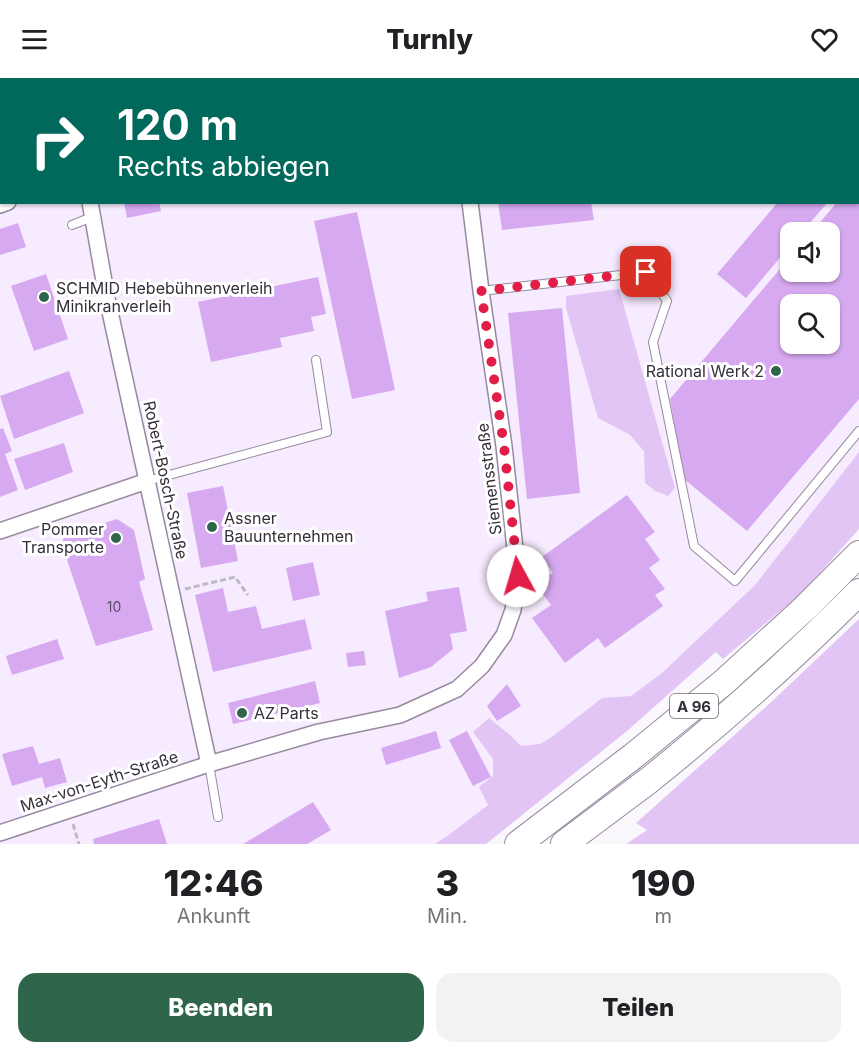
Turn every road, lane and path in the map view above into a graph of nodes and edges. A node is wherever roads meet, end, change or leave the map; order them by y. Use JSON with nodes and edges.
{"nodes":[{"id":1,"x":470,"y":204,"type":"edge"},
{"id":2,"x":91,"y":210,"type":"edge"},
{"id":3,"x":72,"y":225,"type":"dead end"},
{"id":4,"x":481,"y":291,"type":"junction"},
{"id":5,"x":107,"y":298,"type":"junction"},
{"id":6,"x":86,"y":302,"type":"dead end"},
{"id":7,"x":316,"y":360,"type":"dead end"},
{"id":8,"x":859,"y":430,"type":"edge"},
{"id":9,"x":147,"y":481,"type":"junction"},
{"id":10,"x":0,"y":531,"type":"edge"},
{"id":11,"x":859,"y":554,"type":"edge"},
{"id":12,"x":172,"y":592,"type":"junction"},
{"id":13,"x":859,"y":592,"type":"edge"},
{"id":14,"x":248,"y":595,"type":"dead end"},
{"id":15,"x":209,"y":764,"type":"junction"},
{"id":16,"x":69,"y":811,"type":"junction"},
{"id":17,"x":218,"y":817,"type":"dead end"},
{"id":18,"x":0,"y":833,"type":"edge"},
{"id":19,"x":78,"y":844,"type":"edge"},
{"id":20,"x":518,"y":844,"type":"edge"},
{"id":21,"x":564,"y":844,"type":"edge"}],
"edges":[{"from":1,"to":4,"type":"street","name":"Siemensstraße"},
{"from":2,"to":3,"type":"lane"},
{"from":2,"to":5,"type":"street","name":"Robert-Bosch-Straße"},
{"from":4,"to":8,"type":"lane"},
{"from":4,"to":15,"type":"street","name":"Siemensstraße"},
{"from":5,"to":6,"type":"lane"},
{"from":5,"to":9,"type":"street","name":"Robert-Bosch-Straße"},
{"from":7,"to":9,"type":"lane"},
{"from":9,"to":10,"type":"street"},
{"from":9,"to":12,"type":"street","name":"Robert-Bosch-Straße"},
{"from":11,"to":20,"type":"highway","number":"A 96"},
{"from":12,"to":14,"type":"path"},
{"from":12,"to":15,"type":"street","name":"Robert-Bosch-Straße"},
{"from":13,"to":21,"type":"highway","number":"A 96"},
{"from":15,"to":16,"type":"street","name":"Max-von-Eyth-Straße"},
{"from":15,"to":17,"type":"lane"},
{"from":16,"to":18,"type":"street","name":"Max-von-Eyth-Straße"},
{"from":16,"to":19,"type":"path"}]}
